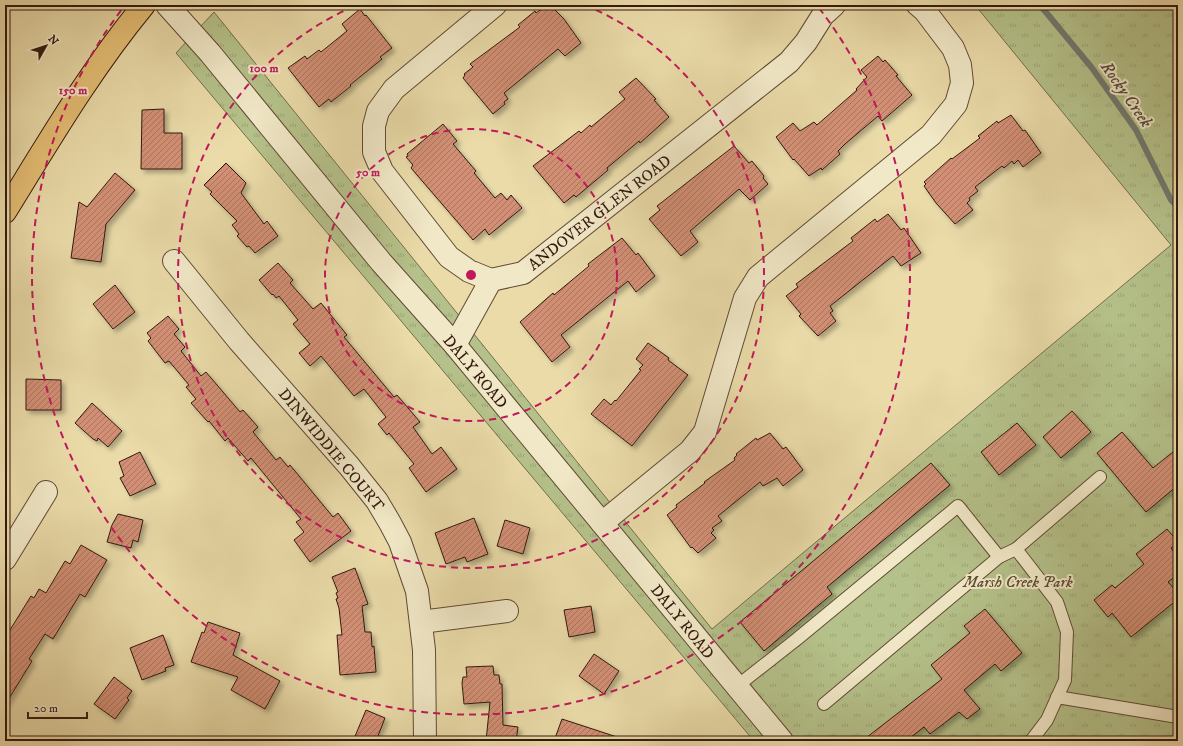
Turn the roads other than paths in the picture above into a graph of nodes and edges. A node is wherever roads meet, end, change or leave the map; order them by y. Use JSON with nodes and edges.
{"nodes":[{"id":1,"x":144,"y":5,"type":"edge"},
{"id":2,"x":167,"y":5,"type":"edge"},
{"id":3,"x":495,"y":5,"type":"edge"},
{"id":4,"x":834,"y":5,"type":"edge"},
{"id":5,"x":918,"y":5,"type":"edge"},
{"id":6,"x":5,"y":212,"type":"edge"},
{"id":7,"x":174,"y":261,"type":"dead end"},
{"id":8,"x":491,"y":280,"type":"junction"},
{"id":9,"x":455,"y":345,"type":"junction"},
{"id":10,"x":1100,"y":477,"type":"dead end"},
{"id":11,"x":46,"y":492,"type":"dead end"},
{"id":12,"x":602,"y":522,"type":"junction"},
{"id":13,"x":1016,"y":549,"type":"junction"},
{"id":14,"x":999,"y":557,"type":"junction"},
{"id":15,"x":5,"y":559,"type":"edge"},
{"id":16,"x":507,"y":611,"type":"dead end"},
{"id":17,"x":421,"y":622,"type":"junction"},
{"id":18,"x":736,"y":687,"type":"junction"},
{"id":19,"x":1057,"y":697,"type":"junction"},
{"id":20,"x":824,"y":704,"type":"dead end"},
{"id":21,"x":1178,"y":717,"type":"edge"},
{"id":22,"x":425,"y":741,"type":"edge"},
{"id":23,"x":782,"y":741,"type":"edge"},
{"id":24,"x":1031,"y":741,"type":"edge"}],
"edges":[{"from":1,"to":6,"type":"main road"},
{"from":2,"to":9,"type":"street","name":"DALY ROAD"},
{"from":3,"to":8,"type":"street"},
{"from":4,"to":8,"type":"street","name":"ANDOVER GLEN ROAD"},
{"from":5,"to":12,"type":"street"},
{"from":7,"to":17,"type":"street","name":"DINWIDDIE COURT"},
{"from":8,"to":9,"type":"street"},
{"from":9,"to":12,"type":"street","name":"DALY ROAD"},
{"from":10,"to":13,"type":"lane"},
{"from":11,"to":15,"type":"street"},
{"from":12,"to":18,"type":"street","name":"DALY ROAD"},
{"from":13,"to":14,"type":"lane"},
{"from":13,"to":19,"type":"lane"},
{"from":14,"to":18,"type":"lane"},
{"from":14,"to":20,"type":"lane"},
{"from":16,"to":17,"type":"street"},
{"from":17,"to":22,"type":"street","name":"DINWIDDIE COURT"},
{"from":18,"to":23,"type":"street","name":"DALY ROAD"},
{"from":19,"to":21,"type":"lane"},
{"from":19,"to":24,"type":"lane"}]}
